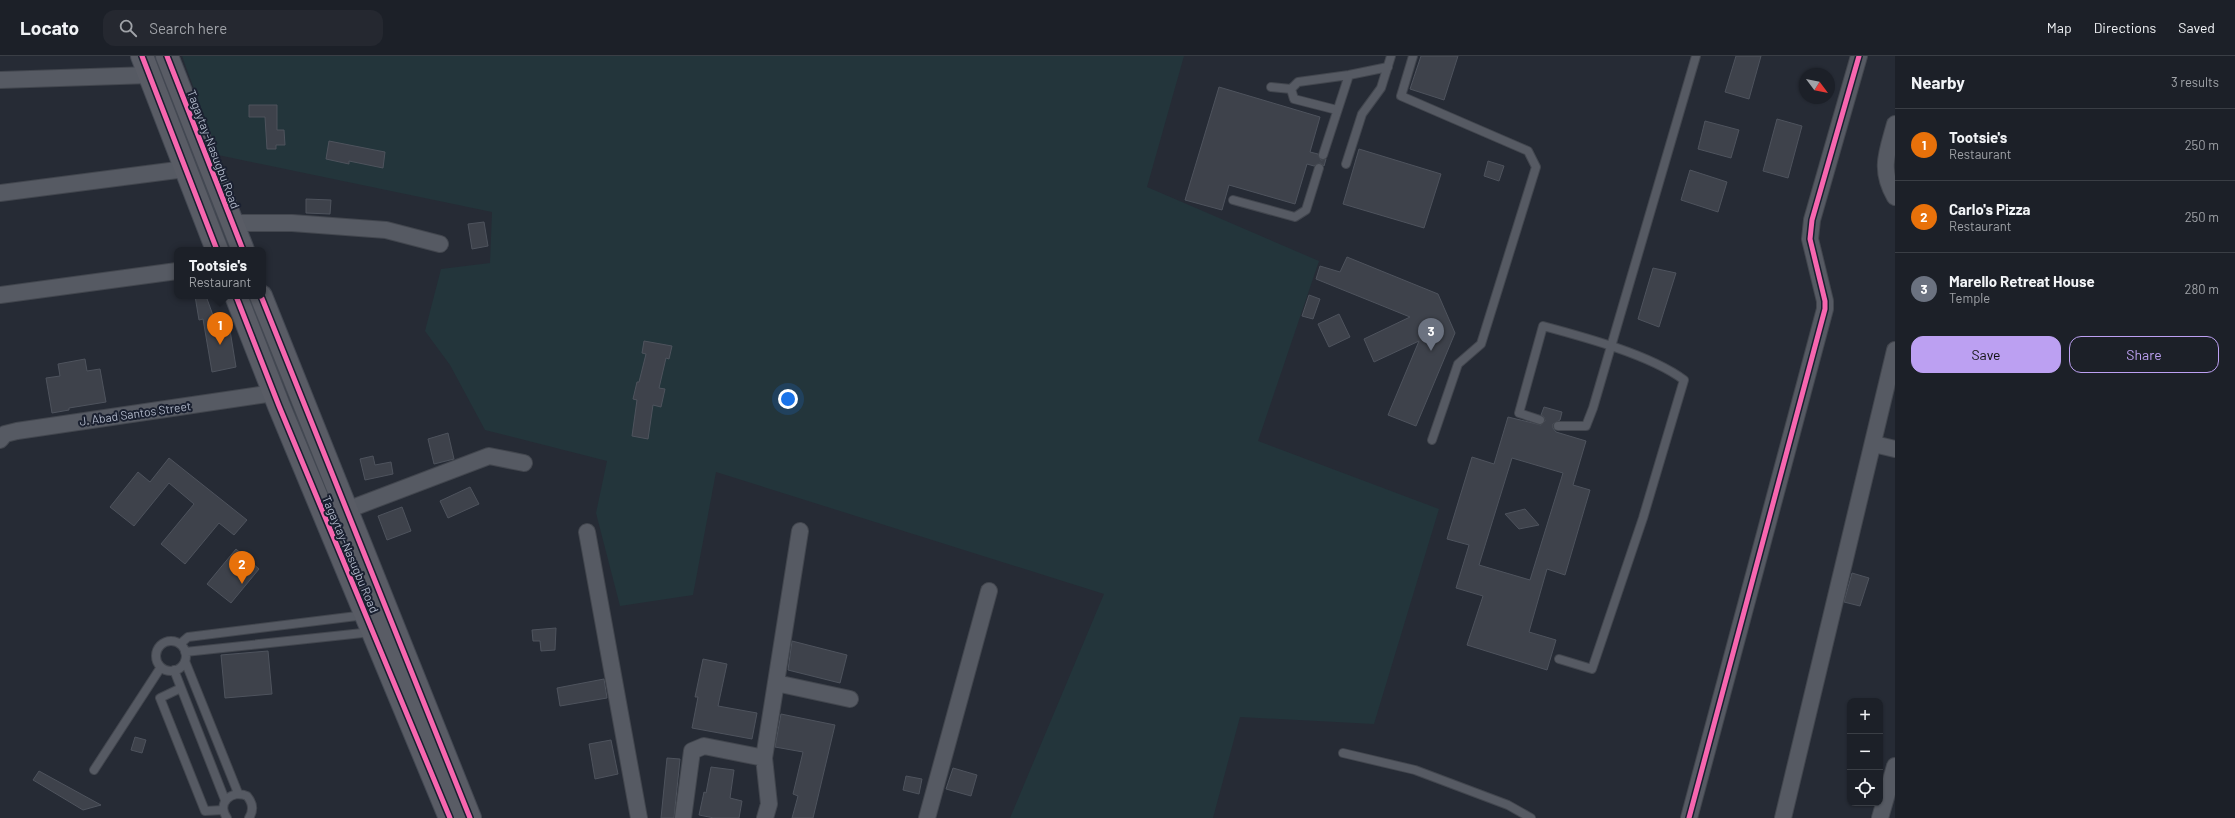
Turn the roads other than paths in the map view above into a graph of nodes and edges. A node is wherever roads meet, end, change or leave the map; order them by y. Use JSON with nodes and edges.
{"nodes":[{"id":1,"x":167,"y":56,"type":"edge"},
{"id":2,"x":1391,"y":56,"type":"edge"},
{"id":3,"x":1413,"y":56,"type":"edge"},
{"id":4,"x":1696,"y":56,"type":"edge"},
{"id":5,"x":1859,"y":56,"type":"edge"},
{"id":6,"x":146,"y":66,"type":"edge"},
{"id":7,"x":1388,"y":67,"type":"junction"},
{"id":8,"x":1349,"y":75,"type":"junction"},
{"id":9,"x":0,"y":80,"type":"edge"},
{"id":10,"x":1271,"y":87,"type":"dead end"},
{"id":11,"x":1291,"y":89,"type":"junction"},
{"id":12,"x":1337,"y":110,"type":"junction"},
{"id":13,"x":1895,"y":124,"type":"edge"},
{"id":14,"x":1323,"y":155,"type":"dead end"},
{"id":15,"x":1346,"y":164,"type":"dead end"},
{"id":16,"x":1319,"y":168,"type":"dead end"},
{"id":17,"x":185,"y":169,"type":"junction"},
{"id":18,"x":0,"y":193,"type":"edge"},
{"id":19,"x":1895,"y":197,"type":"edge"},
{"id":20,"x":1233,"y":200,"type":"dead end"},
{"id":21,"x":232,"y":223,"type":"junction"},
{"id":22,"x":440,"y":244,"type":"dead end"},
{"id":23,"x":216,"y":247,"type":"edge"},
{"id":24,"x":242,"y":247,"type":"edge"},
{"id":25,"x":174,"y":271,"type":"edge"},
{"id":26,"x":0,"y":294,"type":"edge"},
{"id":27,"x":237,"y":299,"type":"edge"},
{"id":28,"x":262,"y":299,"type":"edge"},
{"id":29,"x":1611,"y":346,"type":"junction"},
{"id":30,"x":1895,"y":350,"type":"edge"},
{"id":31,"x":274,"y":393,"type":"junction"},
{"id":32,"x":1540,"y":420,"type":"dead end"},
{"id":33,"x":1558,"y":426,"type":"dead end"},
{"id":34,"x":0,"y":440,"type":"edge"},
{"id":35,"x":1432,"y":440,"type":"dead end"},
{"id":36,"x":1874,"y":444,"type":"junction"},
{"id":37,"x":1895,"y":449,"type":"edge"},
{"id":38,"x":524,"y":463,"type":"dead end"},
{"id":39,"x":347,"y":510,"type":"junction"},
{"id":40,"x":800,"y":531,"type":"dead end"},
{"id":41,"x":587,"y":532,"type":"dead end"},
{"id":42,"x":989,"y":590,"type":"dead end"},
{"id":43,"x":369,"y":624,"type":"junction"},
{"id":44,"x":180,"y":644,"type":"junction"},
{"id":45,"x":186,"y":652,"type":"junction"},
{"id":46,"x":1559,"y":659,"type":"dead end"},
{"id":47,"x":185,"y":662,"type":"junction"},
{"id":48,"x":161,"y":667,"type":"junction"},
{"id":49,"x":174,"y":670,"type":"junction"},
{"id":50,"x":776,"y":683,"type":"junction"},
{"id":51,"x":181,"y":688,"type":"junction"},
{"id":52,"x":850,"y":699,"type":"dead end"},
{"id":53,"x":1343,"y":753,"type":"dead end"},
{"id":54,"x":764,"y":758,"type":"junction"},
{"id":55,"x":1895,"y":766,"type":"edge"},
{"id":56,"x":94,"y":770,"type":"dead end"},
{"id":57,"x":238,"y":793,"type":"junction"},
{"id":58,"x":225,"y":800,"type":"junction"},
{"id":59,"x":225,"y":814,"type":"edge"},
{"id":60,"x":249,"y":818,"type":"edge"},
{"id":61,"x":450,"y":818,"type":"edge"},
{"id":62,"x":470,"y":818,"type":"edge"},
{"id":63,"x":639,"y":818,"type":"edge"},
{"id":64,"x":684,"y":818,"type":"edge"},
{"id":65,"x":765,"y":818,"type":"edge"},
{"id":66,"x":927,"y":818,"type":"edge"},
{"id":67,"x":1531,"y":818,"type":"edge"},
{"id":68,"x":1689,"y":818,"type":"edge"},
{"id":69,"x":1783,"y":818,"type":"edge"},
{"id":70,"x":1880,"y":818,"type":"edge"}],
"edges":[{"from":1,"to":21,"type":"main road","name":"Tagaytay-Nasugbu Road"},
{"from":2,"to":7,"type":"lane"},
{"from":3,"to":35,"type":"lane"},
{"from":4,"to":29,"type":"lane"},
{"from":5,"to":68,"type":"street"},
{"from":6,"to":9,"type":"street"},
{"from":6,"to":17,"type":"main road"},
{"from":7,"to":8,"type":"lane"},
{"from":7,"to":15,"type":"lane"},
{"from":8,"to":11,"type":"lane"},
{"from":8,"to":12,"type":"lane"},
{"from":10,"to":11,"type":"lane"},
{"from":11,"to":12,"type":"lane"},
{"from":12,"to":14,"type":"lane"},
{"from":13,"to":19,"type":"street"},
{"from":16,"to":20,"type":"lane"},
{"from":17,"to":18,"type":"street"},
{"from":17,"to":23,"type":"main road"},
{"from":21,"to":22,"type":"street"},
{"from":21,"to":24,"type":"main road","name":"Tagaytay-Nasugbu Road"},
{"from":25,"to":26,"type":"street"},
{"from":27,"to":31,"type":"main road","name":"Tagaytay-Nasugbu Road"},
{"from":28,"to":39,"type":"main road","name":"Tagaytay-Nasugbu Road"},
{"from":29,"to":32,"type":"lane"},
{"from":29,"to":33,"type":"lane"},
{"from":29,"to":46,"type":"lane"},
{"from":30,"to":36,"type":"street"},
{"from":31,"to":34,"type":"street","name":"J. Abad Santos Street"},
{"from":31,"to":43,"type":"main road","name":"Tagaytay-Nasugbu Road"},
{"from":36,"to":37,"type":"street"},
{"from":36,"to":69,"type":"street"},
{"from":38,"to":39,"type":"street"},
{"from":39,"to":62,"type":"main road","name":"Tagaytay-Nasugbu Road"},
{"from":40,"to":50,"type":"street"},
{"from":41,"to":63,"type":"street"},
{"from":42,"to":66,"type":"street"},
{"from":43,"to":44,"type":"lane"},
{"from":43,"to":45,"type":"lane"},
{"from":43,"to":61,"type":"main road","name":"Tagaytay-Nasugbu Road"},
{"from":44,"to":45,"type":"lane"},
{"from":44,"to":48,"type":"lane"},
{"from":45,"to":47,"type":"lane"},
{"from":47,"to":49,"type":"lane"},
{"from":47,"to":57,"type":"lane"},
{"from":48,"to":49,"type":"lane"},
{"from":48,"to":56,"type":"lane"},
{"from":49,"to":51,"type":"lane"},
{"from":50,"to":52,"type":"street"},
{"from":50,"to":54,"type":"street"},
{"from":51,"to":58,"type":"lane"},
{"from":51,"to":59,"type":"lane"},
{"from":53,"to":67,"type":"lane"},
{"from":54,"to":64,"type":"street"},
{"from":54,"to":65,"type":"street"},
{"from":55,"to":70,"type":"street"},
{"from":57,"to":58,"type":"lane"},
{"from":57,"to":60,"type":"lane"},
{"from":58,"to":59,"type":"lane"}]}
